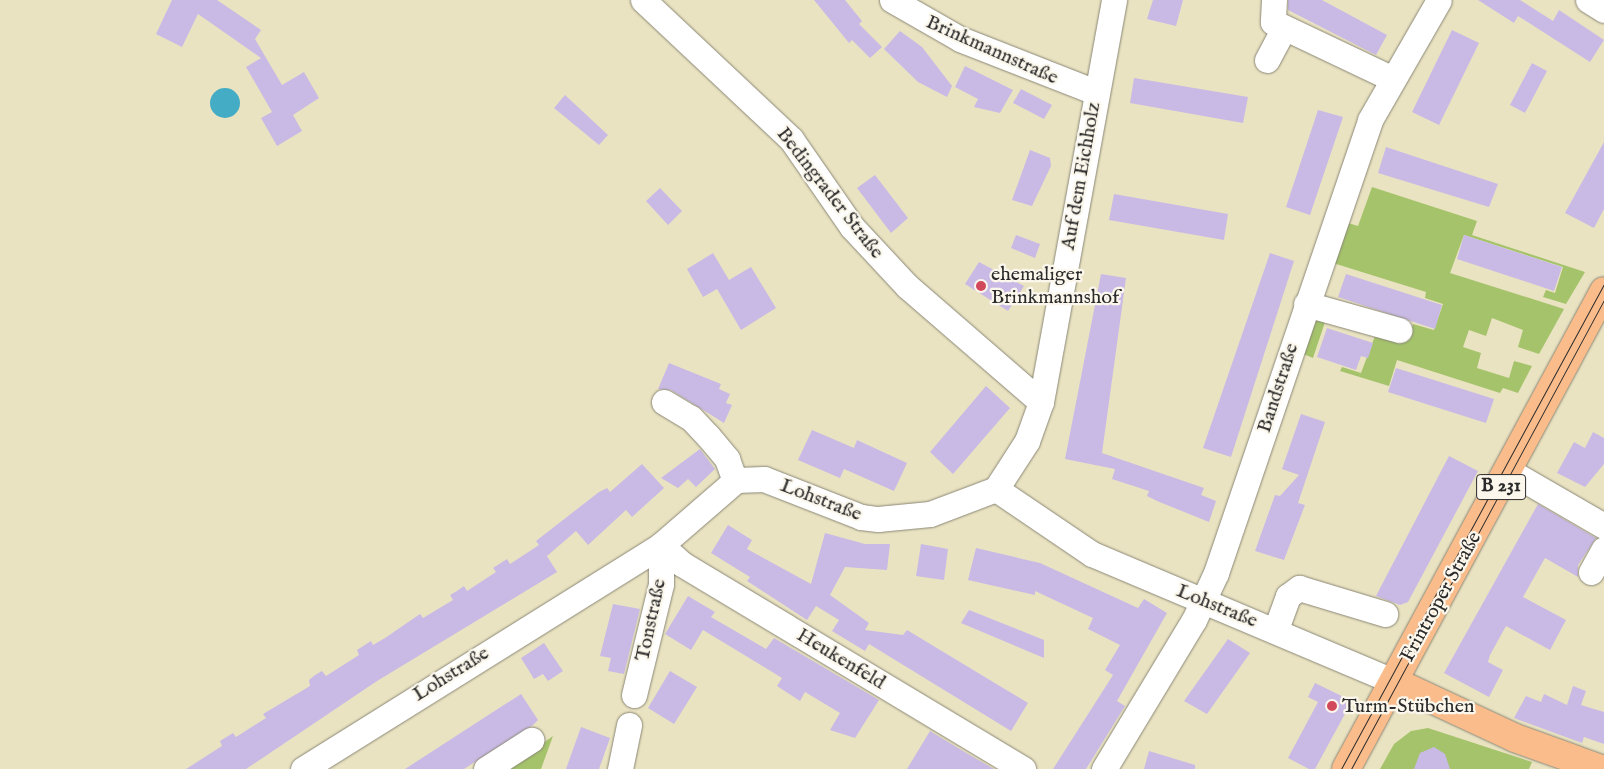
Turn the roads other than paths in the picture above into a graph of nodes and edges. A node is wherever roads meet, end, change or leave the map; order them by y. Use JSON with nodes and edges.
{"nodes":[{"id":1,"x":643,"y":0,"type":"edge"},
{"id":2,"x":892,"y":0,"type":"edge"},
{"id":3,"x":1114,"y":0,"type":"edge"},
{"id":4,"x":1274,"y":0,"type":"edge"},
{"id":5,"x":1438,"y":0,"type":"edge"},
{"id":6,"x":1588,"y":0,"type":"edge"},
{"id":7,"x":1604,"y":10,"type":"edge"},
{"id":8,"x":1284,"y":28,"type":"junction"},
{"id":9,"x":1267,"y":60,"type":"dead end"},
{"id":10,"x":1391,"y":78,"type":"junction"},
{"id":11,"x":1095,"y":92,"type":"junction"},
{"id":12,"x":1604,"y":291,"type":"edge"},
{"id":13,"x":1306,"y":304,"type":"junction"},
{"id":14,"x":1399,"y":330,"type":"dead end"},
{"id":15,"x":664,"y":402,"type":"dead end"},
{"id":16,"x":1041,"y":402,"type":"junction"},
{"id":17,"x":1509,"y":471,"type":"junction"},
{"id":18,"x":735,"y":481,"type":"junction"},
{"id":19,"x":996,"y":489,"type":"junction"},
{"id":20,"x":1604,"y":526,"type":"edge"},
{"id":21,"x":661,"y":545,"type":"junction"},
{"id":22,"x":1604,"y":549,"type":"edge"},
{"id":23,"x":1591,"y":572,"type":"dead end"},
{"id":24,"x":1204,"y":602,"type":"junction"},
{"id":25,"x":1385,"y":614,"type":"dead end"},
{"id":26,"x":1276,"y":629,"type":"junction"},
{"id":27,"x":1386,"y":679,"type":"junction"},
{"id":28,"x":634,"y":695,"type":"dead end"},
{"id":29,"x":629,"y":725,"type":"dead end"},
{"id":30,"x":531,"y":740,"type":"dead end"},
{"id":31,"x":303,"y":769,"type":"edge"},
{"id":32,"x":486,"y":769,"type":"edge"},
{"id":33,"x":620,"y":769,"type":"edge"},
{"id":34,"x":1023,"y":769,"type":"edge"},
{"id":35,"x":1104,"y":769,"type":"edge"},
{"id":36,"x":1346,"y":769,"type":"edge"},
{"id":37,"x":1601,"y":769,"type":"edge"}],
"edges":[{"from":1,"to":16,"type":"street","name":"Bedingrader Straße"},
{"from":2,"to":11,"type":"street","name":"Brinkmannstraße"},
{"from":3,"to":11,"type":"street","name":"Auf dem Eichholz"},
{"from":4,"to":8,"type":"street"},
{"from":5,"to":10,"type":"street","name":"Bandstraße"},
{"from":6,"to":7,"type":"street"},
{"from":8,"to":9,"type":"street"},
{"from":8,"to":10,"type":"street"},
{"from":10,"to":13,"type":"street","name":"Bandstraße"},
{"from":11,"to":16,"type":"street","name":"Auf dem Eichholz"},
{"from":12,"to":17,"type":"main road","name":"Frintroper Straße","number":"B 231"},
{"from":13,"to":14,"type":"street"},
{"from":13,"to":24,"type":"street","name":"Bandstraße"},
{"from":15,"to":18,"type":"street"},
{"from":16,"to":19,"type":"street","name":"Auf dem Eichholz"},
{"from":17,"to":20,"type":"street"},
{"from":17,"to":27,"type":"main road","name":"Frintroper Straße","number":"B 231"},
{"from":18,"to":19,"type":"street","name":"Lohstraße"},
{"from":18,"to":21,"type":"street","name":"Lohstraße"},
{"from":19,"to":24,"type":"street","name":"Lohstraße"},
{"from":21,"to":28,"type":"street","name":"Tonstraße"},
{"from":21,"to":31,"type":"street","name":"Lohstraße"},
{"from":21,"to":34,"type":"street","name":"Heukenfeld"},
{"from":22,"to":23,"type":"street"},
{"from":24,"to":26,"type":"street","name":"Lohstraße"},
{"from":24,"to":35,"type":"street","name":"Bandstraße"},
{"from":25,"to":26,"type":"street"},
{"from":26,"to":27,"type":"street","name":"Lohstraße"},
{"from":27,"to":36,"type":"main road","name":"Frintroper Straße","number":"B 231"},
{"from":27,"to":37,"type":"main road"},
{"from":29,"to":33,"type":"street"},
{"from":30,"to":32,"type":"street"}]}
